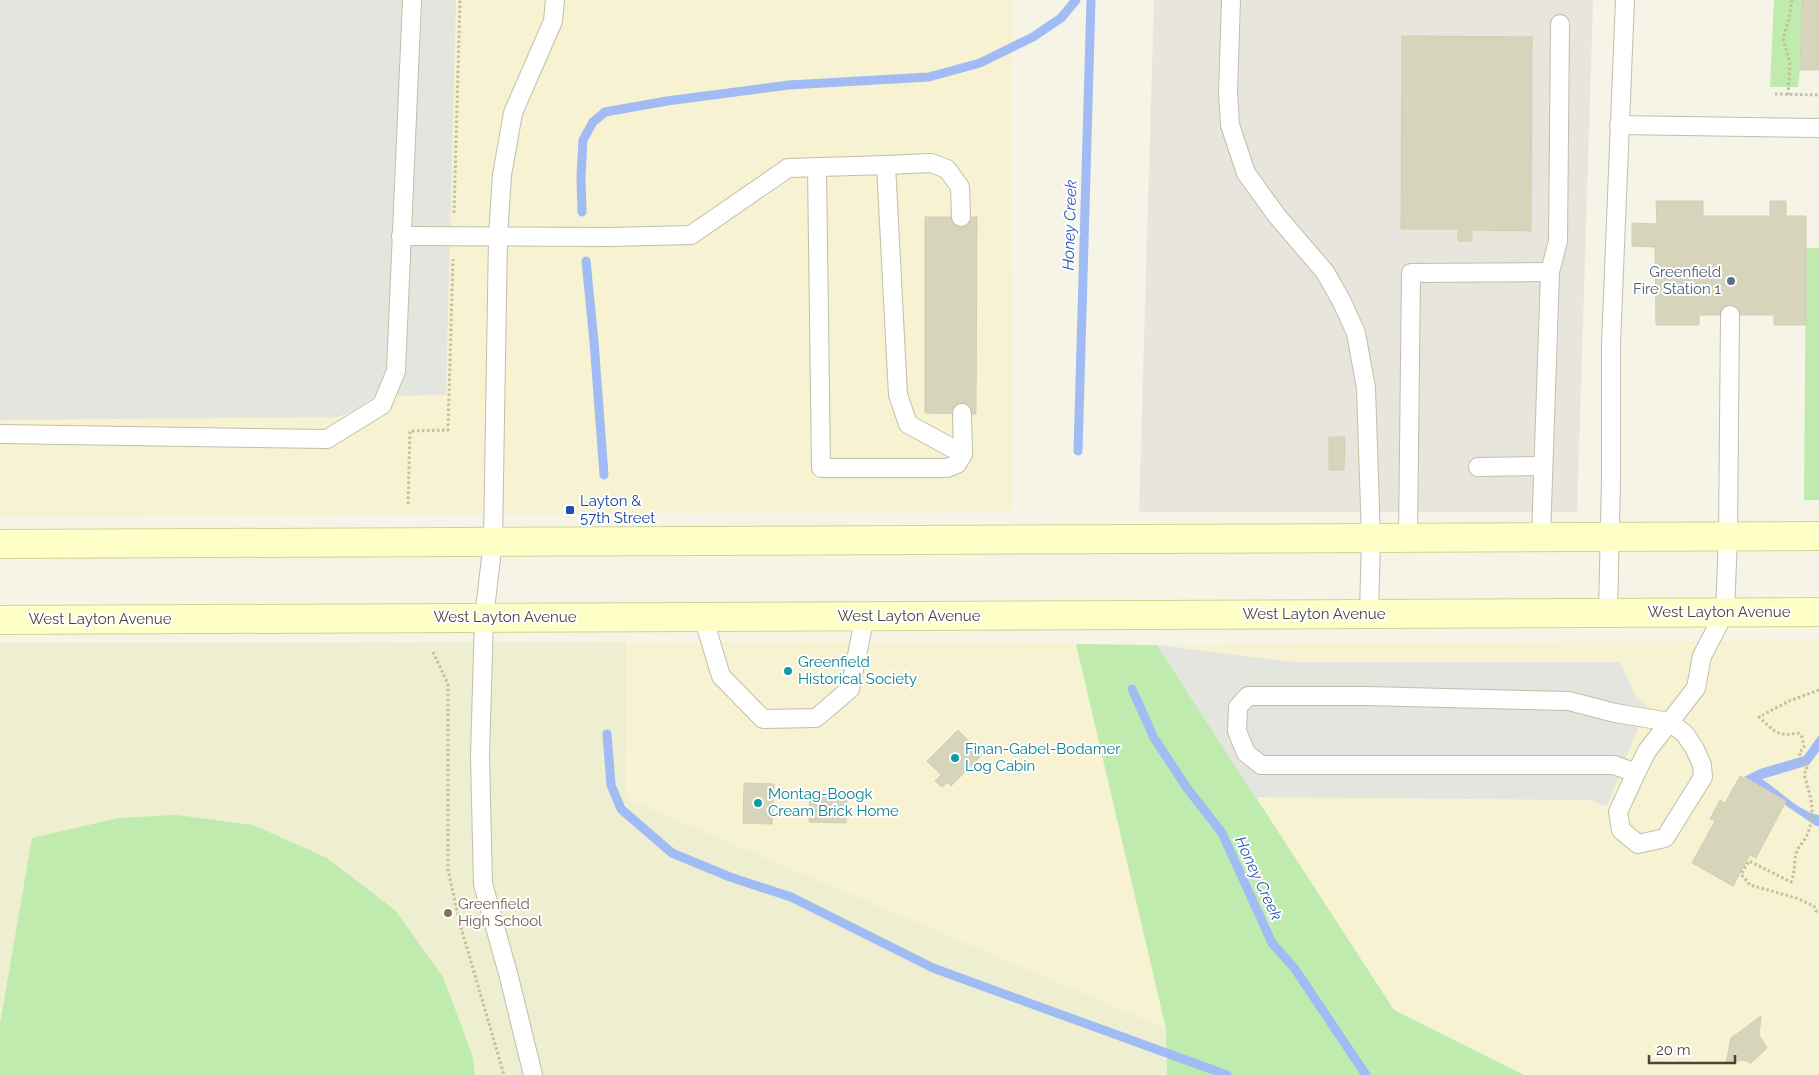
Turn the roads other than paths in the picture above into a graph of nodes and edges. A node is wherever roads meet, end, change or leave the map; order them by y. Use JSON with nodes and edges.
{"nodes":[{"id":1,"x":412,"y":0,"type":"edge"},
{"id":2,"x":555,"y":0,"type":"edge"},
{"id":3,"x":1231,"y":0,"type":"edge"},
{"id":4,"x":1625,"y":0,"type":"edge"},
{"id":5,"x":1560,"y":24,"type":"dead end"},
{"id":6,"x":1619,"y":125,"type":"junction"},
{"id":7,"x":1819,"y":128,"type":"edge"},
{"id":8,"x":886,"y":165,"type":"junction"},
{"id":9,"x":816,"y":167,"type":"junction"},
{"id":10,"x":961,"y":217,"type":"dead end"},
{"id":11,"x":401,"y":236,"type":"junction"},
{"id":12,"x":498,"y":237,"type":"junction"},
{"id":13,"x":1550,"y":272,"type":"junction"},
{"id":14,"x":1730,"y":315,"type":"dead end"},
{"id":15,"x":962,"y":413,"type":"dead end"},
{"id":16,"x":0,"y":434,"type":"edge"},
{"id":17,"x":963,"y":454,"type":"junction"},
{"id":18,"x":1543,"y":466,"type":"junction"},
{"id":19,"x":1478,"y":467,"type":"dead end"},
{"id":20,"x":1819,"y":536,"type":"edge"},
{"id":21,"x":1541,"y":537,"type":"junction"},
{"id":22,"x":1609,"y":537,"type":"junction"},
{"id":23,"x":1728,"y":537,"type":"junction"},
{"id":24,"x":1371,"y":538,"type":"junction"},
{"id":25,"x":1408,"y":538,"type":"junction"},
{"id":26,"x":493,"y":541,"type":"junction"},
{"id":27,"x":0,"y":544,"type":"edge"},
{"id":28,"x":1608,"y":612,"type":"junction"},
{"id":29,"x":1725,"y":612,"type":"junction"},
{"id":30,"x":1819,"y":612,"type":"edge"},
{"id":31,"x":1369,"y":614,"type":"junction"},
{"id":32,"x":865,"y":616,"type":"junction"},
{"id":33,"x":703,"y":617,"type":"junction"},
{"id":34,"x":484,"y":618,"type":"junction"},
{"id":35,"x":0,"y":620,"type":"edge"},
{"id":36,"x":1670,"y":722,"type":"junction"},
{"id":37,"x":1636,"y":773,"type":"junction"},
{"id":38,"x":532,"y":1075,"type":"edge"}],
"edges":[{"from":1,"to":11,"type":"lane"},
{"from":2,"to":12,"type":"lane"},
{"from":3,"to":24,"type":"lane"},
{"from":4,"to":6,"type":"lane"},
{"from":5,"to":13,"type":"lane"},
{"from":6,"to":7,"type":"lane"},
{"from":6,"to":22,"type":"lane"},
{"from":8,"to":9,"type":"lane"},
{"from":8,"to":10,"type":"lane"},
{"from":8,"to":17,"type":"lane"},
{"from":9,"to":12,"type":"lane"},
{"from":9,"to":17,"type":"lane"},
{"from":11,"to":12,"type":"lane"},
{"from":11,"to":16,"type":"lane"},
{"from":12,"to":26,"type":"lane"},
{"from":13,"to":18,"type":"lane"},
{"from":13,"to":25,"type":"lane"},
{"from":14,"to":23,"type":"lane"},
{"from":15,"to":17,"type":"lane"},
{"from":18,"to":19,"type":"lane"},
{"from":18,"to":21,"type":"lane"},
{"from":20,"to":23,"type":"main road"},
{"from":21,"to":22,"type":"main road"},
{"from":21,"to":25,"type":"main road"},
{"from":22,"to":23,"type":"main road"},
{"from":22,"to":28,"type":"lane"},
{"from":23,"to":29,"type":"lane"},
{"from":24,"to":25,"type":"main road"},
{"from":24,"to":26,"type":"main road"},
{"from":24,"to":31,"type":"lane"},
{"from":26,"to":27,"type":"main road"},
{"from":26,"to":34,"type":"lane"},
{"from":28,"to":29,"type":"main road","name":"West Layton Avenue"},
{"from":28,"to":31,"type":"main road","name":"West Layton Avenue"},
{"from":29,"to":30,"type":"main road","name":"West Layton Avenue"},
{"from":29,"to":36,"type":"lane"},
{"from":31,"to":32,"type":"main road","name":"West Layton Avenue"},
{"from":32,"to":33,"type":"main road","name":"West Layton Avenue"},
{"from":32,"to":33,"type":"lane"},
{"from":33,"to":34,"type":"main road","name":"West Layton Avenue"},
{"from":34,"to":35,"type":"main road","name":"West Layton Avenue"},
{"from":34,"to":38,"type":"lane"},
{"from":36,"to":37,"type":"lane"},
{"from":36,"to":37,"type":"lane"},
{"from":36,"to":37,"type":"lane"}]}
